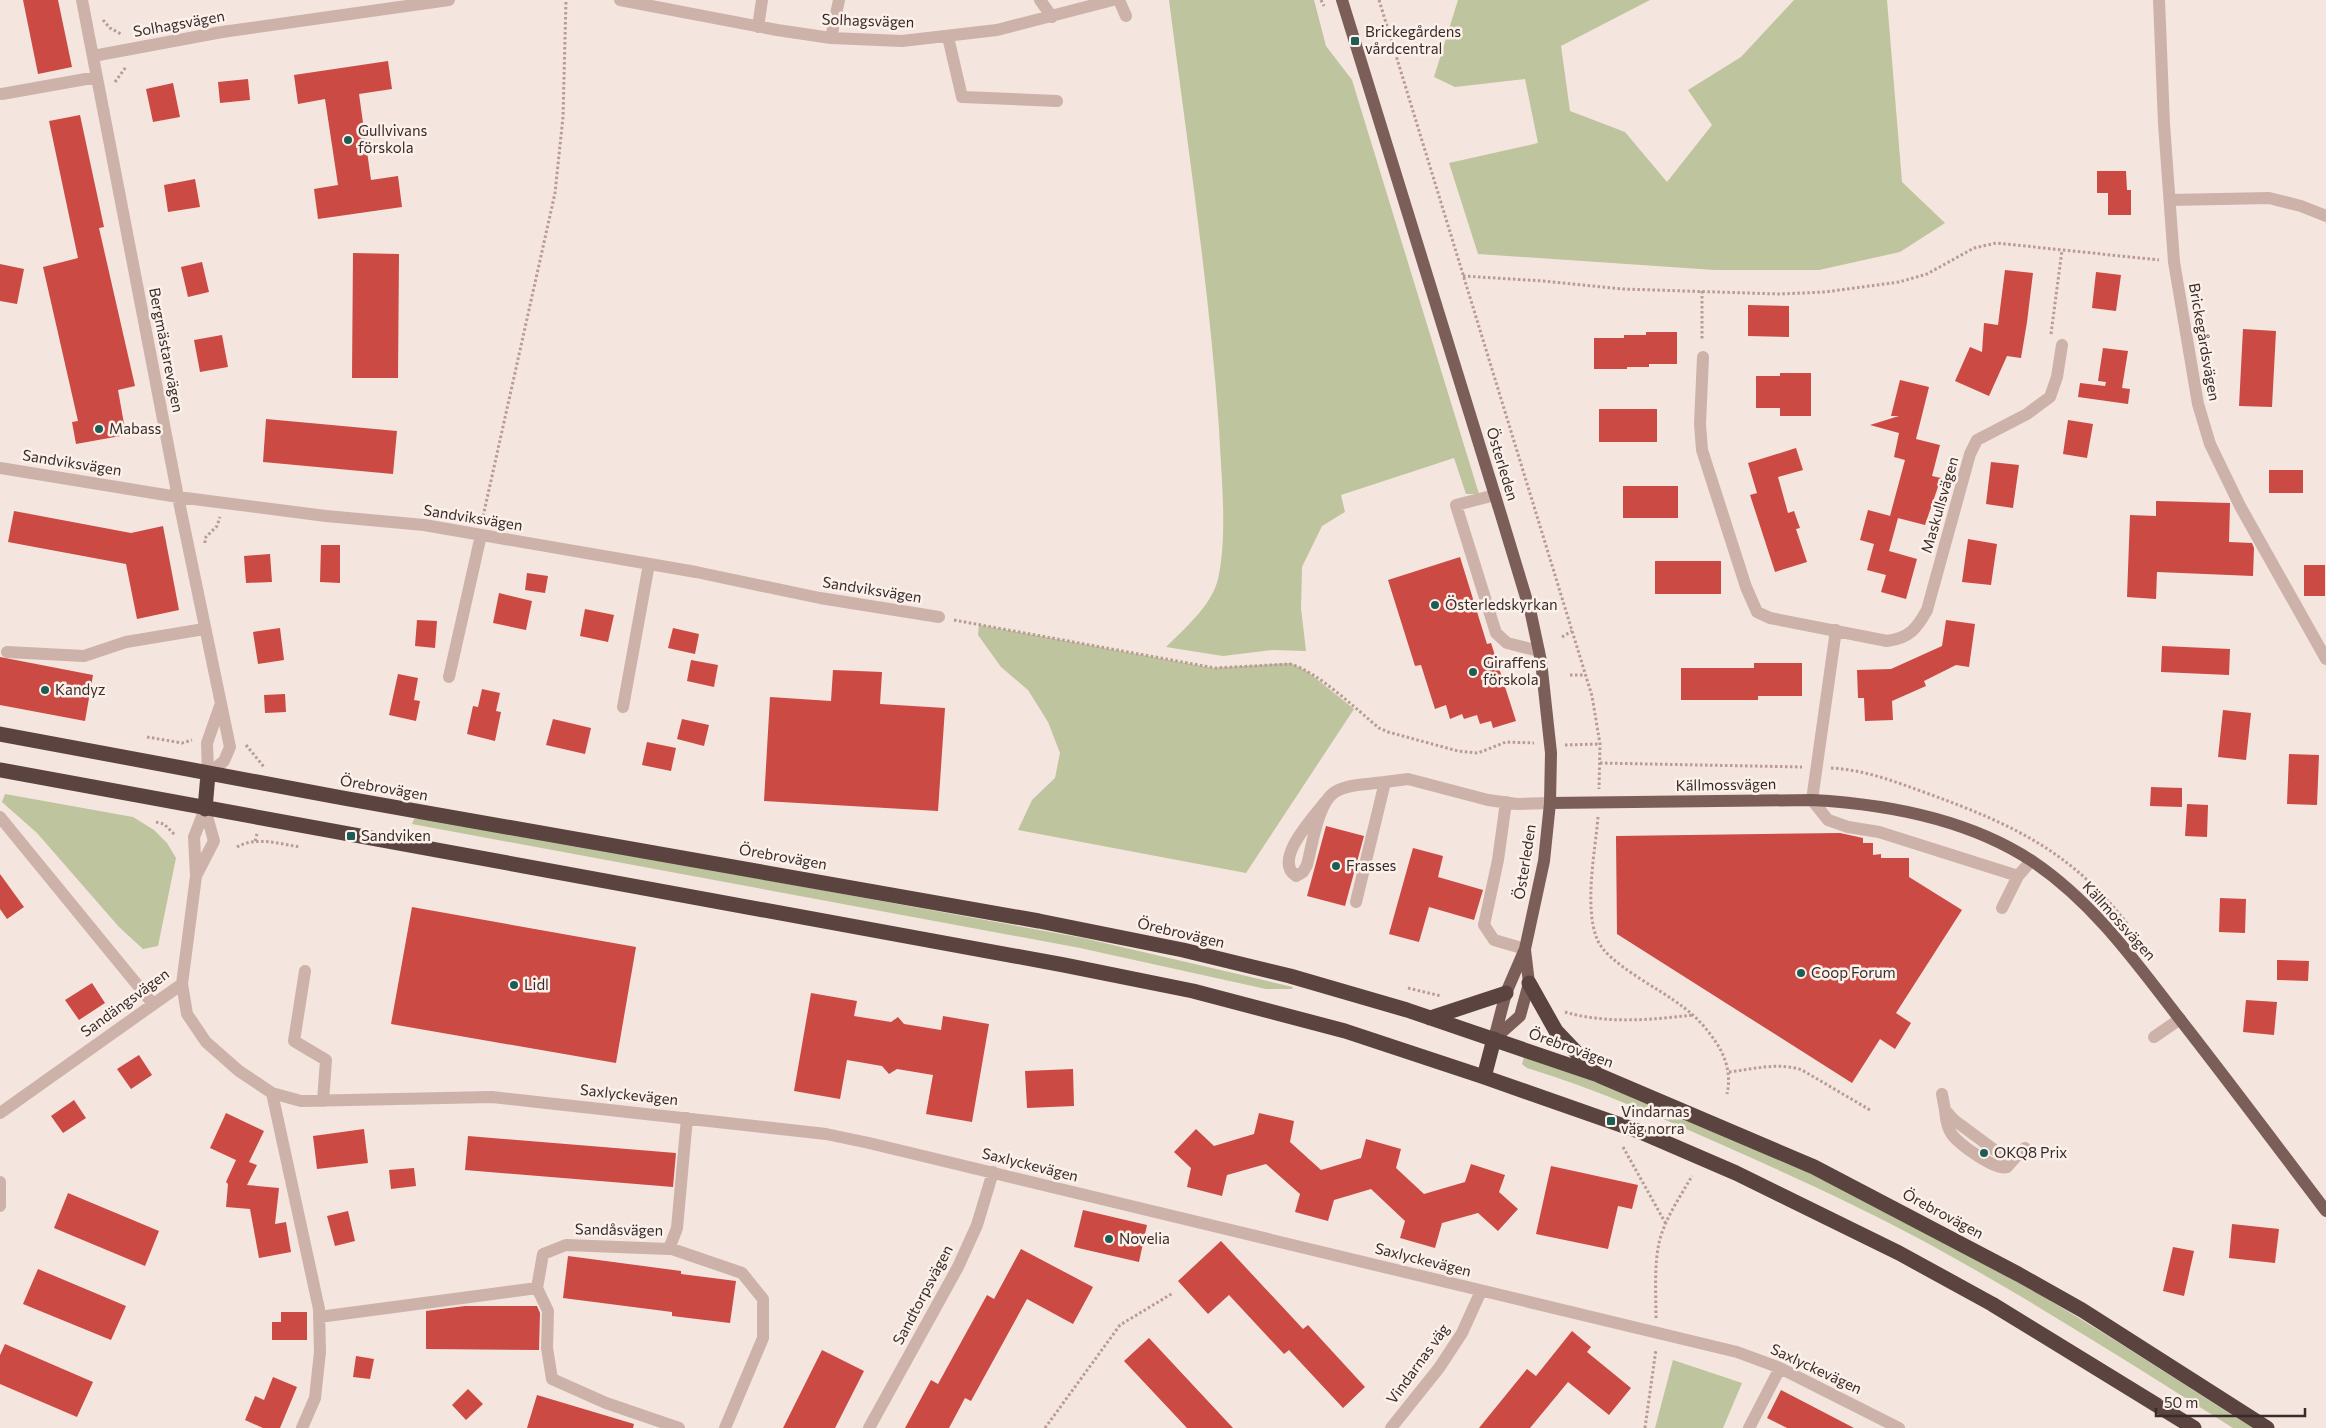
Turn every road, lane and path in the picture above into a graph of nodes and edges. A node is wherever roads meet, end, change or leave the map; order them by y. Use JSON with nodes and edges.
{"nodes":[{"id":1,"x":82,"y":0,"type":"edge"},
{"id":2,"x":449,"y":0,"type":"edge"},
{"id":3,"x":566,"y":0,"type":"edge"},
{"id":4,"x":620,"y":0,"type":"edge"},
{"id":5,"x":762,"y":0,"type":"edge"},
{"id":6,"x":839,"y":0,"type":"edge"},
{"id":7,"x":1040,"y":0,"type":"edge"},
{"id":8,"x":1113,"y":0,"type":"edge"},
{"id":9,"x":1119,"y":0,"type":"edge"},
{"id":10,"x":1321,"y":0,"type":"edge"},
{"id":11,"x":1342,"y":0,"type":"edge"},
{"id":12,"x":1379,"y":0,"type":"edge"},
{"id":13,"x":2159,"y":0,"type":"edge"},
{"id":14,"x":1324,"y":6,"type":"dead end"},
{"id":15,"x":100,"y":14,"type":"dead end"},
{"id":16,"x":1126,"y":16,"type":"dead end"},
{"id":17,"x":1052,"y":17,"type":"junction"},
{"id":18,"x":758,"y":27,"type":"junction"},
{"id":19,"x":948,"y":37,"type":"junction"},
{"id":20,"x":831,"y":38,"type":"junction"},
{"id":21,"x":129,"y":49,"type":"junction"},
{"id":22,"x":93,"y":56,"type":"junction"},
{"id":23,"x":97,"y":77,"type":"junction"},
{"id":24,"x":115,"y":87,"type":"dead end"},
{"id":25,"x":2,"y":94,"type":"dead end"},
{"id":26,"x":1057,"y":101,"type":"dead end"},
{"id":27,"x":2170,"y":200,"type":"junction"},
{"id":28,"x":2326,"y":216,"type":"edge"},
{"id":29,"x":2062,"y":250,"type":"junction"},
{"id":30,"x":2174,"y":262,"type":"junction"},
{"id":31,"x":1463,"y":276,"type":"junction"},
{"id":32,"x":1702,"y":291,"type":"junction"},
{"id":33,"x":2062,"y":345,"type":"joint"},
{"id":34,"x":1703,"y":357,"type":"joint"},
{"id":35,"x":0,"y":468,"type":"edge"},
{"id":36,"x":1495,"y":495,"type":"junction"},
{"id":37,"x":178,"y":496,"type":"junction"},
{"id":38,"x":218,"y":502,"type":"junction"},
{"id":39,"x":481,"y":535,"type":"junction"},
{"id":40,"x":205,"y":545,"type":"dead end"},
{"id":41,"x":649,"y":564,"type":"junction"},
{"id":42,"x":939,"y":617,"type":"joint"},
{"id":43,"x":204,"y":629,"type":"junction"},
{"id":44,"x":1836,"y":630,"type":"junction"},
{"id":45,"x":1572,"y":631,"type":"junction"},
{"id":46,"x":1562,"y":637,"type":"dead end"},
{"id":47,"x":1539,"y":651,"type":"junction"},
{"id":48,"x":6,"y":652,"type":"dead end"},
{"id":49,"x":2326,"y":659,"type":"edge"},
{"id":50,"x":1570,"y":675,"type":"dead end"},
{"id":51,"x":1585,"y":675,"type":"junction"},
{"id":52,"x":449,"y":677,"type":"dead end"},
{"id":53,"x":220,"y":706,"type":"junction"},
{"id":54,"x":623,"y":707,"type":"dead end"},
{"id":55,"x":0,"y":734,"type":"edge"},
{"id":56,"x":244,"y":740,"type":"dead end"},
{"id":57,"x":1550,"y":744,"type":"junction"},
{"id":58,"x":1600,"y":744,"type":"junction"},
{"id":59,"x":0,"y":770,"type":"edge"},
{"id":60,"x":267,"y":771,"type":"dead end"},
{"id":61,"x":208,"y":774,"type":"junction"},
{"id":62,"x":1385,"y":782,"type":"junction"},
{"id":63,"x":1812,"y":800,"type":"junction"},
{"id":64,"x":1325,"y":802,"type":"junction"},
{"id":65,"x":1506,"y":802,"type":"junction"},
{"id":66,"x":1599,"y":802,"type":"junction"},
{"id":67,"x":1550,"y":803,"type":"junction"},
{"id":68,"x":205,"y":809,"type":"junction"},
{"id":69,"x":0,"y":818,"type":"edge"},
{"id":70,"x":156,"y":822,"type":"dead end"},
{"id":71,"x":175,"y":835,"type":"dead end"},
{"id":72,"x":237,"y":847,"type":"dead end"},
{"id":73,"x":300,"y":847,"type":"dead end"},
{"id":74,"x":2031,"y":861,"type":"junction"},
{"id":75,"x":196,"y":876,"type":"junction"},
{"id":76,"x":2018,"y":876,"type":"junction"},
{"id":77,"x":1356,"y":902,"type":"dead end"},
{"id":78,"x":2002,"y":908,"type":"dead end"},
{"id":79,"x":1525,"y":949,"type":"junction"},
{"id":80,"x":305,"y":971,"type":"dead end"},
{"id":81,"x":1530,"y":983,"type":"junction"},
{"id":82,"x":182,"y":984,"type":"junction"},
{"id":83,"x":1506,"y":993,"type":"junction"},
{"id":84,"x":153,"y":1004,"type":"junction"},
{"id":85,"x":1558,"y":1010,"type":"dead end"},
{"id":86,"x":1694,"y":1015,"type":"junction"},
{"id":87,"x":1430,"y":1018,"type":"junction"},
{"id":88,"x":2180,"y":1019,"type":"junction"},
{"id":89,"x":2154,"y":1037,"type":"dead end"},
{"id":90,"x":1494,"y":1039,"type":"junction"},
{"id":91,"x":1729,"y":1072,"type":"junction"},
{"id":92,"x":1598,"y":1075,"type":"junction"},
{"id":93,"x":1484,"y":1077,"type":"junction"},
{"id":94,"x":272,"y":1092,"type":"junction"},
{"id":95,"x":1727,"y":1094,"type":"dead end"},
{"id":96,"x":1942,"y":1094,"type":"dead end"},
{"id":97,"x":324,"y":1102,"type":"junction"},
{"id":98,"x":1870,"y":1110,"type":"dead end"},
{"id":99,"x":0,"y":1113,"type":"edge"},
{"id":100,"x":687,"y":1118,"type":"junction"},
{"id":101,"x":1623,"y":1147,"type":"dead end"},
{"id":102,"x":2025,"y":1148,"type":"dead end"},
{"id":103,"x":993,"y":1172,"type":"junction"},
{"id":104,"x":1692,"y":1176,"type":"dead end"},
{"id":105,"x":0,"y":1182,"type":"edge"},
{"id":106,"x":0,"y":1206,"type":"edge"},
{"id":107,"x":2326,"y":1211,"type":"edge"},
{"id":108,"x":1666,"y":1224,"type":"junction"},
{"id":109,"x":669,"y":1248,"type":"junction"},
{"id":110,"x":537,"y":1288,"type":"junction"},
{"id":111,"x":1481,"y":1291,"type":"junction"},
{"id":112,"x":1173,"y":1293,"type":"dead end"},
{"id":113,"x":319,"y":1317,"type":"junction"},
{"id":114,"x":1657,"y":1331,"type":"junction"},
{"id":115,"x":1780,"y":1368,"type":"junction"},
{"id":116,"x":302,"y":1428,"type":"edge"},
{"id":117,"x":679,"y":1428,"type":"edge"},
{"id":118,"x":725,"y":1428,"type":"edge"},
{"id":119,"x":870,"y":1428,"type":"edge"},
{"id":120,"x":1045,"y":1428,"type":"edge"},
{"id":121,"x":1391,"y":1428,"type":"edge"},
{"id":122,"x":1645,"y":1428,"type":"edge"},
{"id":123,"x":1749,"y":1428,"type":"edge"},
{"id":124,"x":1899,"y":1428,"type":"edge"},
{"id":125,"x":2194,"y":1428,"type":"edge"},
{"id":126,"x":2267,"y":1428,"type":"edge"}],
"edges":[{"from":1,"to":22,"type":"street","name":"Bergmästarevägen"},
{"from":2,"to":21,"type":"street","name":"Solhagsvägen"},
{"from":3,"to":39,"type":"path"},
{"from":4,"to":18,"type":"street","name":"Solhagsvägen"},
{"from":5,"to":18,"type":"street"},
{"from":6,"to":20,"type":"street"},
{"from":7,"to":17,"type":"street"},
{"from":8,"to":17,"type":"street","name":"Solhagsvägen"},
{"from":9,"to":16,"type":"street"},
{"from":10,"to":14,"type":"path"},
{"from":11,"to":36,"type":"main road","name":"Österleden"},
{"from":12,"to":31,"type":"path"},
{"from":13,"to":27,"type":"street","name":"Brickegårdsvägen"},
{"from":15,"to":21,"type":"path"},
{"from":17,"to":19,"type":"street","name":"Solhagsvägen"},
{"from":18,"to":20,"type":"street","name":"Solhagsvägen"},
{"from":19,"to":20,"type":"street","name":"Solhagsvägen"},
{"from":19,"to":26,"type":"street"},
{"from":21,"to":22,"type":"street","name":"Solhagsvägen"},
{"from":21,"to":24,"type":"path"},
{"from":22,"to":23,"type":"street","name":"Bergmästarevägen"},
{"from":23,"to":25,"type":"street"},
{"from":23,"to":37,"type":"street","name":"Bergmästarevägen"},
{"from":27,"to":28,"type":"street"},
{"from":27,"to":30,"type":"street","name":"Brickegårdsvägen"},
{"from":29,"to":30,"type":"path"},
{"from":29,"to":32,"type":"path"},
{"from":29,"to":33,"type":"path"},
{"from":30,"to":49,"type":"street","name":"Brickegårdsvägen"},
{"from":31,"to":32,"type":"path"},
{"from":31,"to":45,"type":"path"},
{"from":32,"to":34,"type":"path"},
{"from":33,"to":44,"type":"street","name":"Maskullsvägen"},
{"from":34,"to":44,"type":"street","name":"Maskullsvägen"},
{"from":35,"to":37,"type":"street","name":"Sandviksvägen"},
{"from":36,"to":47,"type":"main road","name":"Österleden"},
{"from":36,"to":47,"type":"street"},
{"from":37,"to":38,"type":"street","name":"Sandviksvägen"},
{"from":37,"to":43,"type":"street","name":"Bergmästarevägen"},
{"from":38,"to":39,"type":"street","name":"Sandviksvägen"},
{"from":38,"to":40,"type":"path"},
{"from":39,"to":41,"type":"street","name":"Sandviksvägen"},
{"from":39,"to":52,"type":"street"},
{"from":41,"to":42,"type":"street","name":"Sandviksvägen"},
{"from":41,"to":54,"type":"street"},
{"from":42,"to":57,"type":"path"},
{"from":43,"to":48,"type":"street"},
{"from":43,"to":53,"type":"street","name":"Bergmästarevägen"},
{"from":44,"to":63,"type":"street"},
{"from":45,"to":46,"type":"path"},
{"from":45,"to":51,"type":"path"},
{"from":47,"to":57,"type":"main road","name":"Österleden"},
{"from":50,"to":51,"type":"path"},
{"from":51,"to":58,"type":"path"},
{"from":53,"to":61,"type":"street"},
{"from":53,"to":61,"type":"street","name":"Bergmästarevägen"},
{"from":55,"to":61,"type":"highway","name":"Örebrovägen"},
{"from":56,"to":60,"type":"path"},
{"from":57,"to":58,"type":"path"},
{"from":57,"to":67,"type":"main road","name":"Österleden"},
{"from":58,"to":66,"type":"path"},
{"from":59,"to":68,"type":"highway"},
{"from":61,"to":68,"type":"highway"},
{"from":61,"to":87,"type":"highway","name":"Örebrovägen"},
{"from":62,"to":64,"type":"street"},
{"from":62,"to":65,"type":"street"},
{"from":62,"to":77,"type":"street"},
{"from":63,"to":66,"type":"main road","name":"Källmossvägen"},
{"from":63,"to":74,"type":"main road","name":"Källmossvägen"},
{"from":63,"to":76,"type":"street"},
{"from":64,"to":64,"type":"street"},
{"from":65,"to":67,"type":"street"},
{"from":65,"to":79,"type":"street"},
{"from":66,"to":67,"type":"main road","name":"Källmossvägen"},
{"from":66,"to":86,"type":"path"},
{"from":67,"to":79,"type":"main road","name":"Österleden"},
{"from":68,"to":75,"type":"street","name":"Sandängsvägen"},
{"from":68,"to":75,"type":"street","name":"Sandängsvägen"},
{"from":68,"to":93,"type":"highway"},
{"from":69,"to":84,"type":"street"},
{"from":70,"to":71,"type":"path"},
{"from":72,"to":73,"type":"path"},
{"from":74,"to":76,"type":"street"},
{"from":74,"to":88,"type":"main road","name":"Källmossvägen"},
{"from":75,"to":82,"type":"street","name":"Sandängsvägen"},
{"from":76,"to":78,"type":"street"},
{"from":79,"to":81,"type":"main road","name":"Österleden"},
{"from":79,"to":83,"type":"main road","name":"Österleden"},
{"from":80,"to":97,"type":"street"},
{"from":81,"to":90,"type":"main road","name":"Österleden"},
{"from":81,"to":92,"type":"highway"},
{"from":82,"to":84,"type":"street","name":"Sandängsvägen"},
{"from":82,"to":94,"type":"street","name":"Saxlyckevägen"},
{"from":83,"to":87,"type":"highway"},
{"from":83,"to":90,"type":"main road","name":"Österleden"},
{"from":84,"to":99,"type":"street","name":"Sandängsvägen"},
{"from":85,"to":86,"type":"path"},
{"from":86,"to":91,"type":"path"},
{"from":87,"to":90,"type":"highway","name":"Örebrovägen"},
{"from":88,"to":89,"type":"street"},
{"from":88,"to":107,"type":"main road","name":"Källmossvägen"},
{"from":90,"to":92,"type":"highway","name":"Örebrovägen"},
{"from":90,"to":93,"type":"highway"},
{"from":91,"to":95,"type":"path"},
{"from":91,"to":98,"type":"path"},
{"from":92,"to":126,"type":"highway","name":"Örebrovägen"},
{"from":93,"to":125,"type":"highway"},
{"from":94,"to":97,"type":"street","name":"Saxlyckevägen"},
{"from":94,"to":113,"type":"street"},
{"from":96,"to":102,"type":"street"},
{"from":97,"to":100,"type":"street","name":"Saxlyckevägen"},
{"from":100,"to":103,"type":"street","name":"Saxlyckevägen"},
{"from":100,"to":109,"type":"street","name":"Sandåsvägen"},
{"from":101,"to":108,"type":"path"},
{"from":103,"to":111,"type":"street","name":"Saxlyckevägen"},
{"from":103,"to":119,"type":"street","name":"Sandtorpsvägen"},
{"from":104,"to":108,"type":"path"},
{"from":105,"to":106,"type":"street"},
{"from":108,"to":114,"type":"path"},
{"from":109,"to":110,"type":"street","name":"Sandåsvägen"},
{"from":109,"to":118,"type":"street"},
{"from":110,"to":113,"type":"street"},
{"from":110,"to":117,"type":"street"},
{"from":111,"to":114,"type":"street","name":"Saxlyckevägen"},
{"from":111,"to":121,"type":"street","name":"Vindarnas väg"},
{"from":112,"to":120,"type":"path"},
{"from":113,"to":116,"type":"street"},
{"from":114,"to":115,"type":"street","name":"Saxlyckevägen"},
{"from":114,"to":122,"type":"path"},
{"from":115,"to":123,"type":"street"},
{"from":115,"to":124,"type":"street","name":"Saxlyckevägen"}]}
